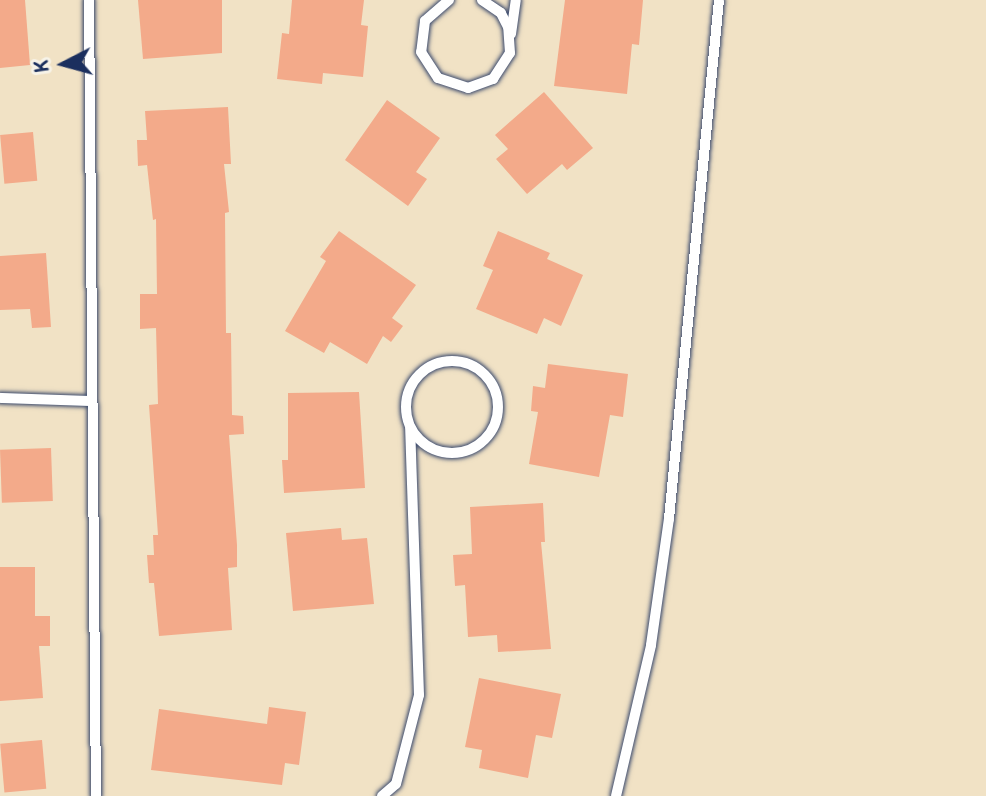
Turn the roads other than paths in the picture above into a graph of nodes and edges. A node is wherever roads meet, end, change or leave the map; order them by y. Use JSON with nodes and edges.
{"nodes":[{"id":1,"x":89,"y":0,"type":"edge"},
{"id":2,"x":449,"y":0,"type":"edge"},
{"id":3,"x":482,"y":0,"type":"edge"},
{"id":4,"x":516,"y":0,"type":"edge"},
{"id":5,"x":719,"y":0,"type":"edge"},
{"id":6,"x":511,"y":37,"type":"junction"},
{"id":7,"x":0,"y":398,"type":"edge"},
{"id":8,"x":92,"y":401,"type":"junction"},
{"id":9,"x":410,"y":428,"type":"junction"},
{"id":10,"x":96,"y":796,"type":"edge"},
{"id":11,"x":382,"y":796,"type":"edge"},
{"id":12,"x":616,"y":796,"type":"edge"}],
"edges":[{"from":1,"to":8,"type":"lane"},
{"from":2,"to":6,"type":"lane"},
{"from":3,"to":6,"type":"lane"},
{"from":4,"to":6,"type":"lane"},
{"from":5,"to":12,"type":"lane"},
{"from":7,"to":8,"type":"lane"},
{"from":8,"to":10,"type":"lane"},
{"from":9,"to":9,"type":"lane"},
{"from":9,"to":11,"type":"lane"}]}
